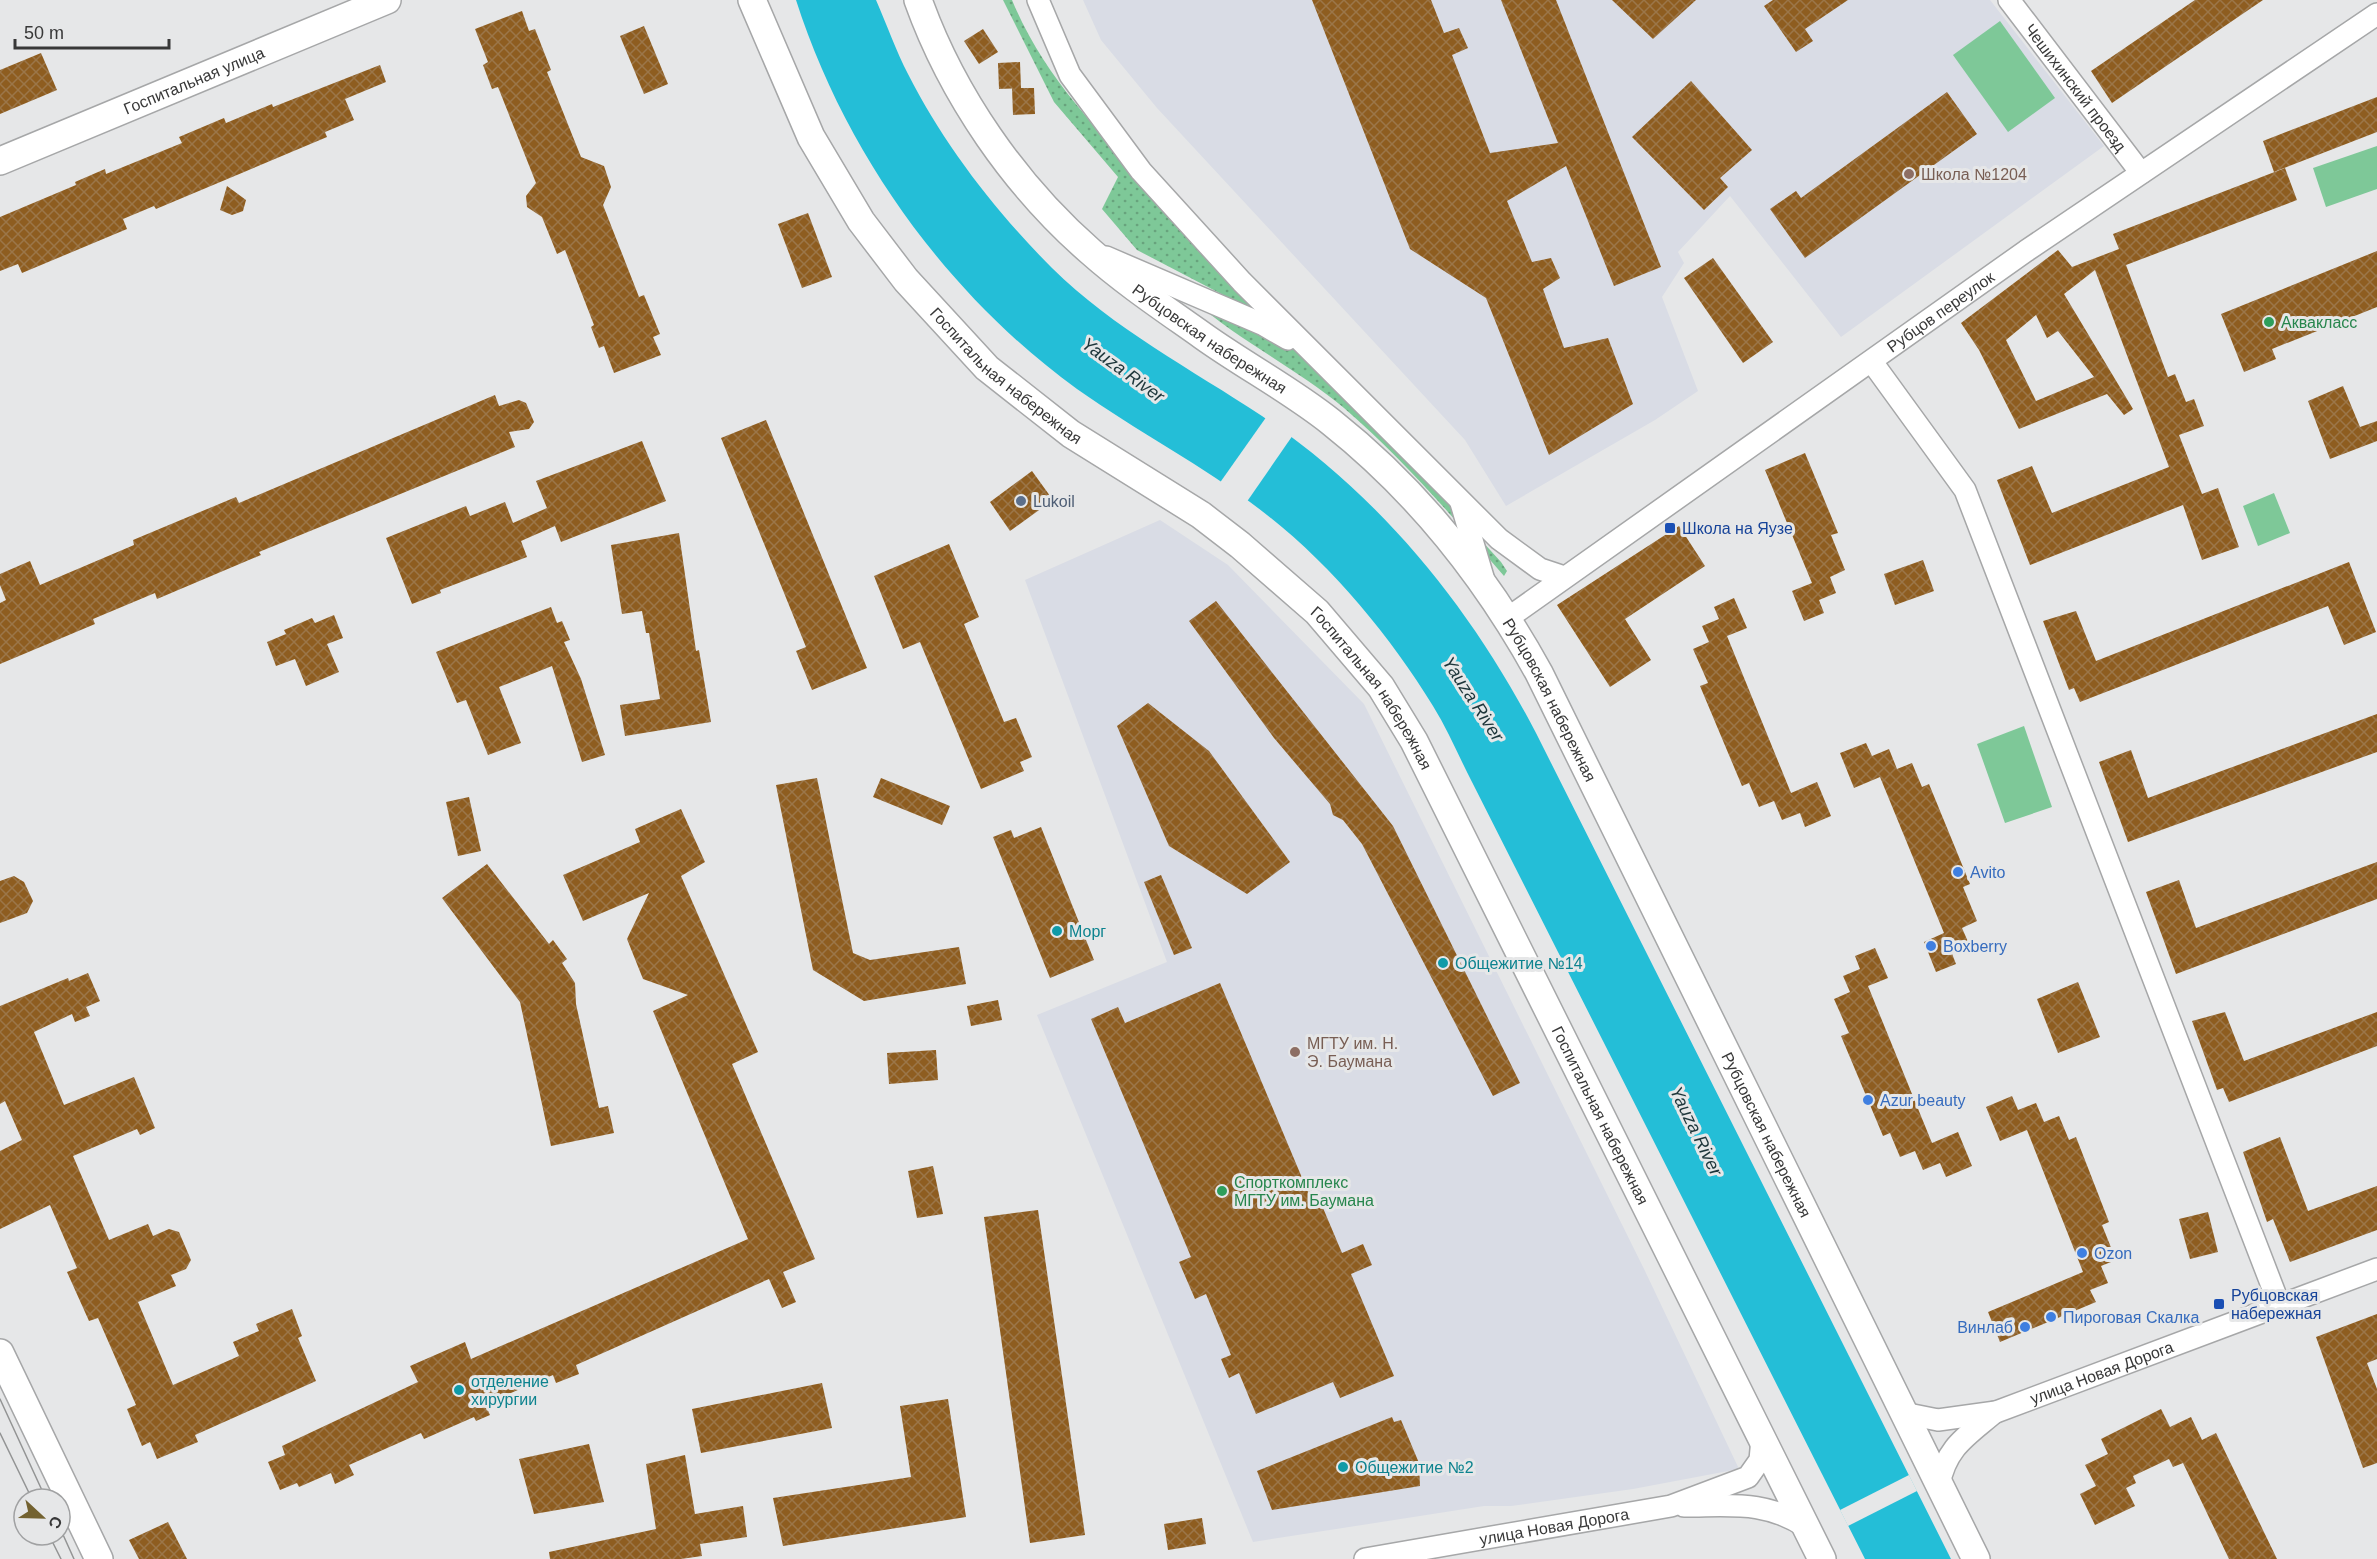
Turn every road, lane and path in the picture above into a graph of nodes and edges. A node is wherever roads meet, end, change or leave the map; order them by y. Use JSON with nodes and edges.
{"nodes":[{"id":1,"x":387,"y":0,"type":"edge"},
{"id":2,"x":752,"y":0,"type":"edge"},
{"id":3,"x":918,"y":0,"type":"edge"},
{"id":4,"x":1038,"y":0,"type":"edge"},
{"id":5,"x":2009,"y":0,"type":"edge"},
{"id":6,"x":2377,"y":14,"type":"edge"},
{"id":7,"x":0,"y":161,"type":"edge"},
{"id":8,"x":2141,"y":173,"type":"junction"},
{"id":9,"x":1089,"y":251,"type":"junction"},
{"id":10,"x":1872,"y":362,"type":"junction"},
{"id":11,"x":1325,"y":365,"type":"junction"},
{"id":12,"x":1460,"y":500,"type":"junction"},
{"id":13,"x":1564,"y":577,"type":"junction"},
{"id":14,"x":1485,"y":585,"type":"junction"},
{"id":15,"x":1508,"y":618,"type":"junction"},
{"id":16,"x":2377,"y":1269,"type":"edge"},
{"id":17,"x":2279,"y":1304,"type":"junction"},
{"id":18,"x":0,"y":1353,"type":"edge"},
{"id":19,"x":1996,"y":1412,"type":"junction"},
{"id":20,"x":1903,"y":1413,"type":"junction"},
{"id":21,"x":1762,"y":1439,"type":"junction"},
{"id":22,"x":1939,"y":1485,"type":"junction"},
{"id":23,"x":1671,"y":1506,"type":"junction"},
{"id":24,"x":1806,"y":1527,"type":"junction"},
{"id":25,"x":99,"y":1559,"type":"edge"},
{"id":26,"x":1365,"y":1559,"type":"edge"},
{"id":27,"x":1822,"y":1559,"type":"edge"},
{"id":28,"x":1976,"y":1559,"type":"edge"}],
"edges":[{"from":1,"to":7,"type":"main road","name":"Госпитальная улица"},
{"from":2,"to":21,"type":"main road","name":"Госпитальная набережная"},
{"from":3,"to":9,"type":"main road","name":"Рубцовская набережная"},
{"from":4,"to":11,"type":"street"},
{"from":5,"to":8,"type":"street","name":"Чешихинский проезд"},
{"from":6,"to":8,"type":"street","name":"Рубцов переулок"},
{"from":8,"to":10,"type":"street","name":"Рубцов переулок"},
{"from":9,"to":11,"type":"street"},
{"from":9,"to":14,"type":"main road","name":"Рубцовская набережная"},
{"from":10,"to":13,"type":"street","name":"Рубцов переулок"},
{"from":10,"to":17,"type":"street"},
{"from":11,"to":12,"type":"street"},
{"from":12,"to":13,"type":"street"},
{"from":12,"to":14,"type":"street"},
{"from":13,"to":15,"type":"street","name":"Рубцов переулок"},
{"from":14,"to":15,"type":"main road","name":"Рубцовская набережная"},
{"from":15,"to":20,"type":"main road","name":"Рубцовская набережная"},
{"from":16,"to":17,"type":"street","name":"улица Новая Дорога"},
{"from":17,"to":19,"type":"street","name":"улица Новая Дорога"},
{"from":18,"to":25,"type":"main road"},
{"from":19,"to":20,"type":"street","name":"улица Новая Дорога"},
{"from":19,"to":22,"type":"street","name":"улица Новая Дорога"},
{"from":20,"to":22,"type":"main road","name":"Рубцовская набережная"},
{"from":21,"to":23,"type":"street","name":"улица Новая Дорога"},
{"from":21,"to":24,"type":"main road","name":"Госпитальная набережная"},
{"from":22,"to":28,"type":"main road","name":"Рубцовская набережная"},
{"from":23,"to":24,"type":"street","name":"улица Новая Дорога"},
{"from":23,"to":26,"type":"street","name":"улица Новая Дорога"},
{"from":24,"to":27,"type":"main road","name":"Госпитальная набережная"}]}
